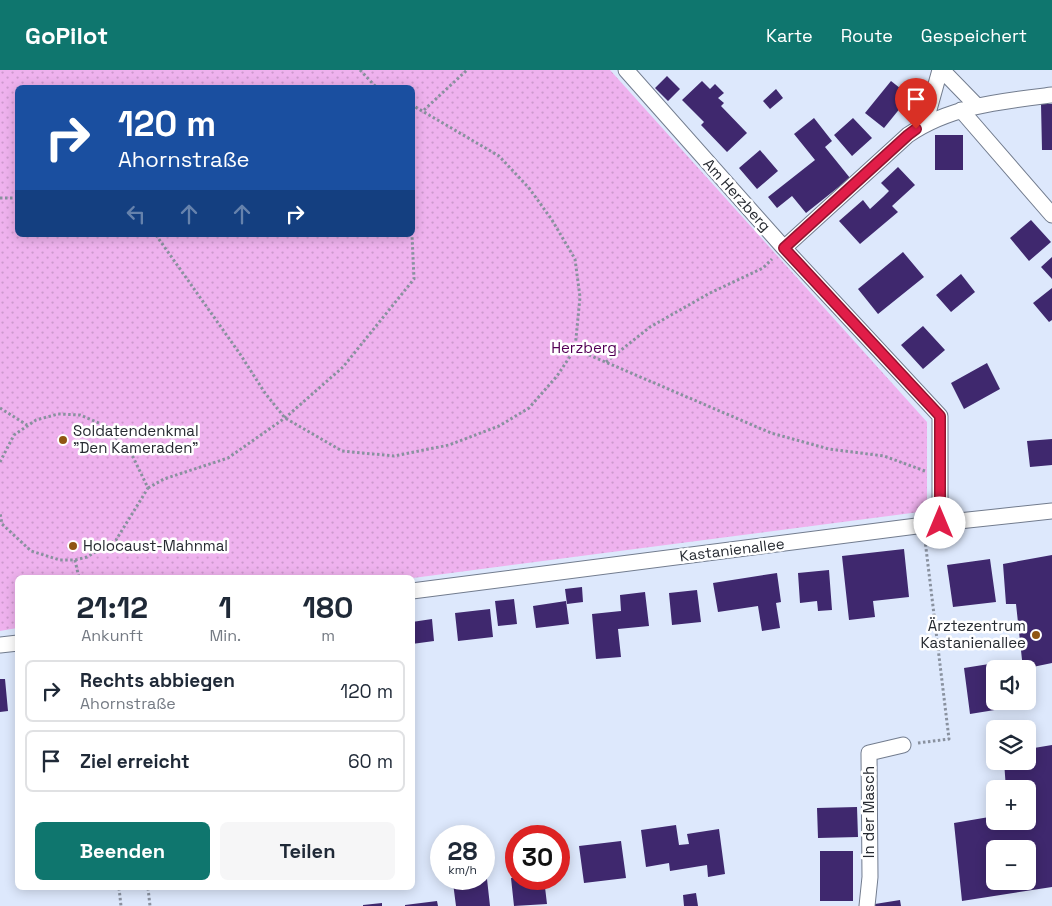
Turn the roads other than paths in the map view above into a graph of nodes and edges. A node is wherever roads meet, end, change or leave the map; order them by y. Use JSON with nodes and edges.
{"nodes":[{"id":1,"x":626,"y":70,"type":"edge"},
{"id":2,"x":941,"y":70,"type":"edge"},
{"id":3,"x":1052,"y":95,"type":"edge"},
{"id":4,"x":977,"y":106,"type":"junction"},
{"id":5,"x":961,"y":110,"type":"junction"},
{"id":6,"x":925,"y":124,"type":"junction"},
{"id":7,"x":1052,"y":214,"type":"edge"},
{"id":8,"x":784,"y":248,"type":"junction"},
{"id":9,"x":1052,"y":511,"type":"edge"},
{"id":10,"x":940,"y":523,"type":"junction"},
{"id":11,"x":415,"y":591,"type":"edge"},
{"id":12,"x":15,"y":642,"type":"edge"},
{"id":13,"x":0,"y":645,"type":"edge"},
{"id":14,"x":903,"y":745,"type":"road end"},
{"id":15,"x":867,"y":906,"type":"edge"}],
"edges":[{"from":1,"to":8,"type":"street","name":"Am Herzberg"},
{"from":2,"to":4,"type":"street"},
{"from":2,"to":6,"type":"street"},
{"from":3,"to":4,"type":"street"},
{"from":4,"to":5,"type":"street"},
{"from":5,"to":6,"type":"street"},
{"from":5,"to":7,"type":"street"},
{"from":6,"to":8,"type":"street"},
{"from":8,"to":10,"type":"street","name":"Am Herzberg"},
{"from":9,"to":10,"type":"street","name":"Kastanienallee"},
{"from":10,"to":11,"type":"street","name":"Kastanienallee"},
{"from":12,"to":13,"type":"street"},
{"from":14,"to":15,"type":"street","name":"In der Masch"}]}
